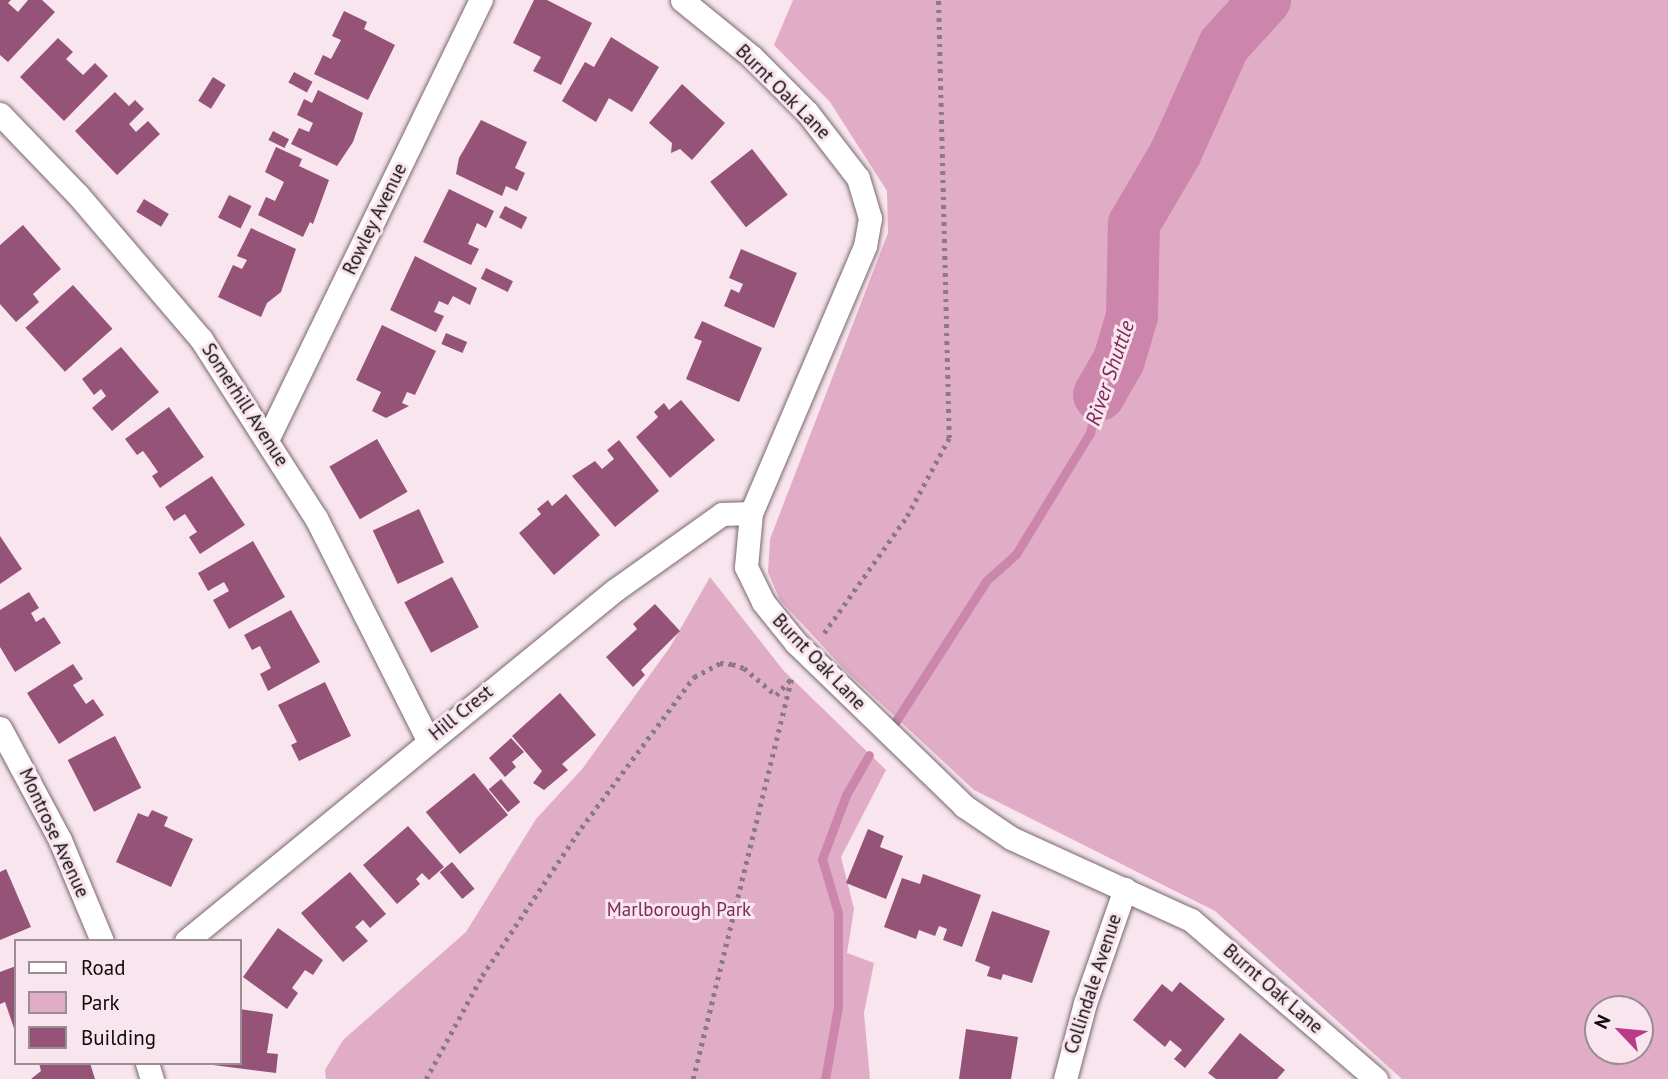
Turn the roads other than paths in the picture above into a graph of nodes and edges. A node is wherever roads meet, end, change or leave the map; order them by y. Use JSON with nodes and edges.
{"nodes":[{"id":1,"x":481,"y":0,"type":"edge"},
{"id":2,"x":682,"y":0,"type":"edge"},
{"id":3,"x":0,"y":114,"type":"edge"},
{"id":4,"x":268,"y":438,"type":"junction"},
{"id":5,"x":751,"y":513,"type":"junction"},
{"id":6,"x":0,"y":728,"type":"edge"},
{"id":7,"x":428,"y":740,"type":"junction"},
{"id":8,"x":1125,"y":889,"type":"junction"},
{"id":9,"x":101,"y":939,"type":"edge"},
{"id":10,"x":188,"y":939,"type":"edge"},
{"id":11,"x":1065,"y":1079,"type":"edge"},
{"id":12,"x":1376,"y":1079,"type":"edge"}],
"edges":[{"from":1,"to":4,"type":"street","name":"Rowley Avenue"},
{"from":2,"to":5,"type":"street","name":"Burnt Oak Lane"},
{"from":3,"to":4,"type":"street","name":"Somerhill Avenue"},
{"from":4,"to":7,"type":"street","name":"Somerhill Avenue"},
{"from":5,"to":7,"type":"street","name":"Hill Crest"},
{"from":5,"to":8,"type":"street","name":"Burnt Oak Lane"},
{"from":6,"to":9,"type":"street","name":"Montrose Avenue"},
{"from":7,"to":10,"type":"street","name":"Hill Crest"},
{"from":8,"to":11,"type":"street","name":"Collindale Avenue"},
{"from":8,"to":12,"type":"street","name":"Burnt Oak Lane"}]}
